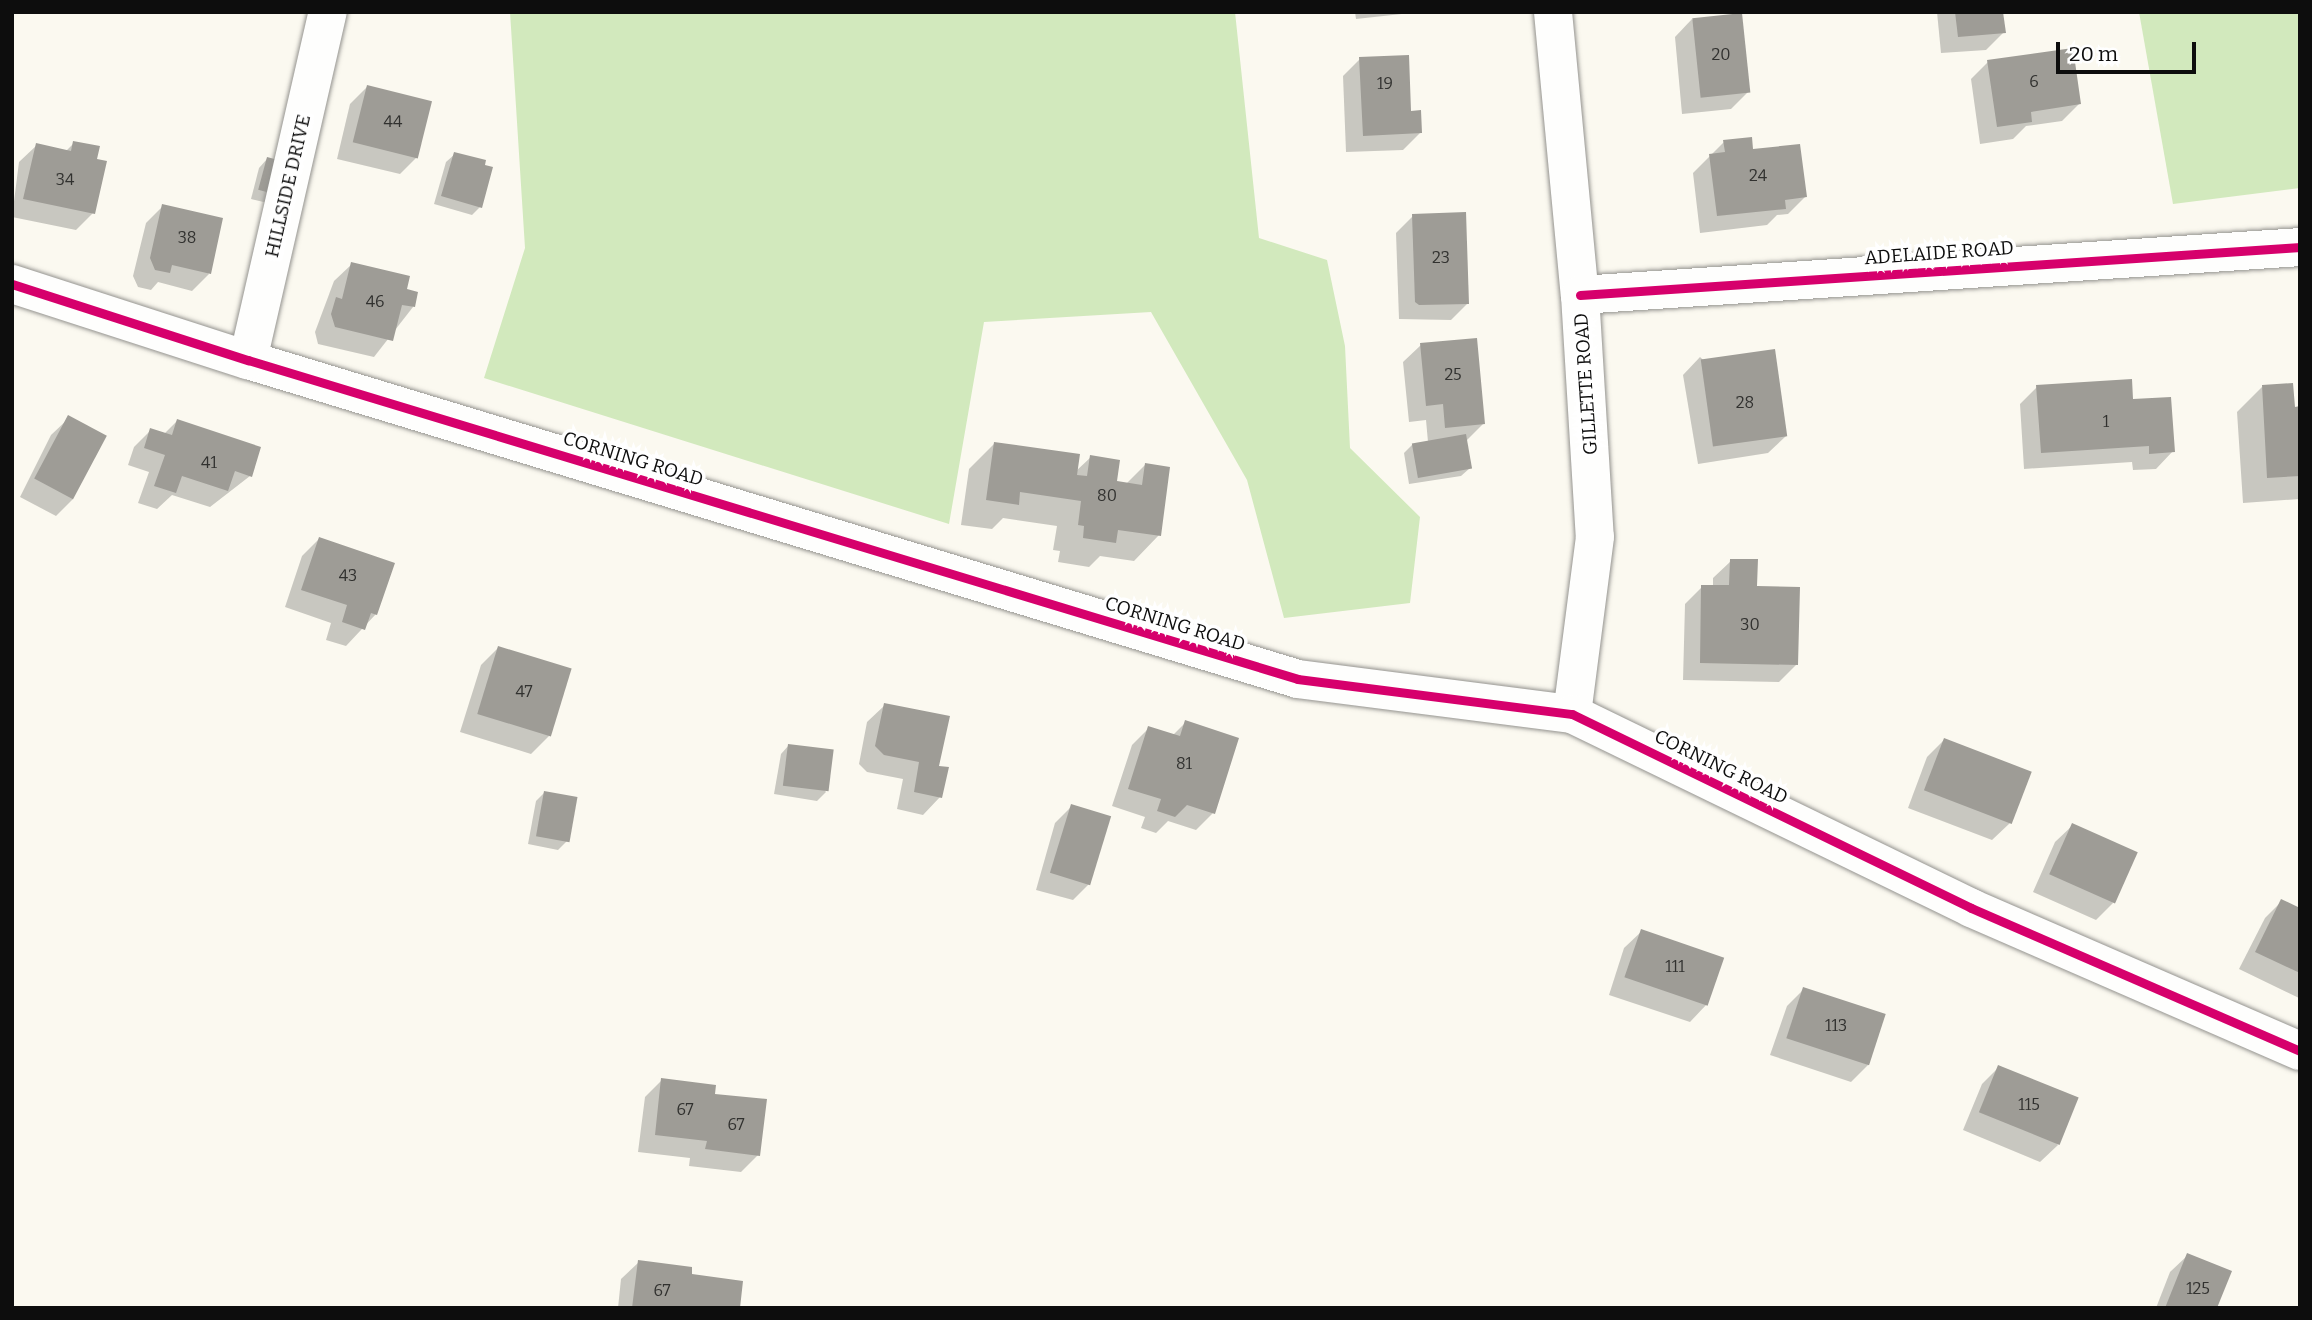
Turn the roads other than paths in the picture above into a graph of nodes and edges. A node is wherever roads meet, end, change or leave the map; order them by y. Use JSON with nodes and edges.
{"nodes":[{"id":1,"x":328,"y":12,"type":"edge"},
{"id":2,"x":1553,"y":12,"type":"edge"},
{"id":3,"x":2300,"y":247,"type":"edge"},
{"id":4,"x":12,"y":284,"type":"edge"},
{"id":5,"x":1580,"y":295,"type":"junction"},
{"id":6,"x":248,"y":360,"type":"junction"},
{"id":7,"x":1572,"y":715,"type":"junction"},
{"id":8,"x":2300,"y":1051,"type":"edge"}],
"edges":[{"from":1,"to":6,"type":"street","name":"HILLSIDE DRIVE"},
{"from":2,"to":5,"type":"street","name":"GILLETTE ROAD"},
{"from":3,"to":5,"type":"street","name":"ADELAIDE ROAD"},
{"from":4,"to":6,"type":"street","name":"CORNING ROAD"},
{"from":5,"to":7,"type":"street","name":"GILLETTE ROAD"},
{"from":6,"to":7,"type":"street","name":"CORNING ROAD"},
{"from":7,"to":8,"type":"street","name":"CORNING ROAD"}]}
